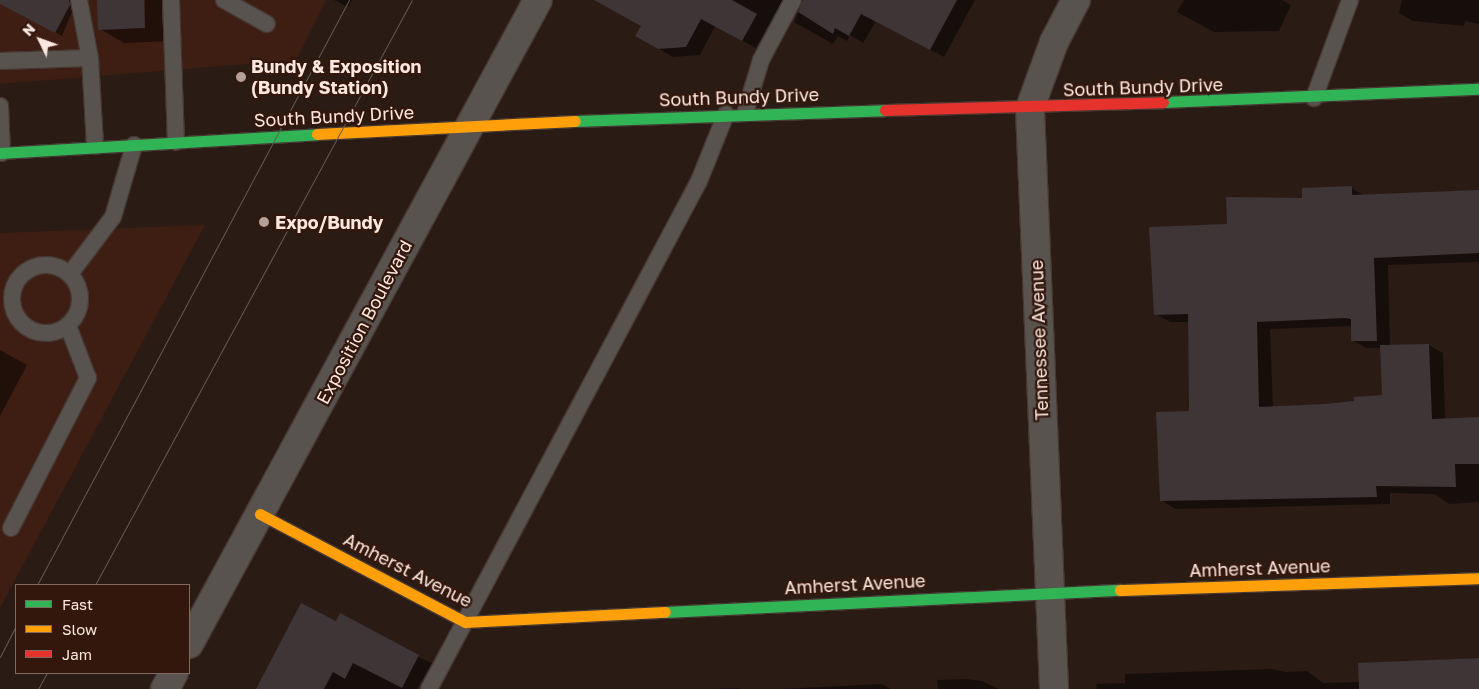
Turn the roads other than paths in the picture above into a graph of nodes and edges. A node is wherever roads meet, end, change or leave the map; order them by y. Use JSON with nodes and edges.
{"nodes":[{"id":1,"x":79,"y":0,"type":"edge"},
{"id":2,"x":171,"y":0,"type":"edge"},
{"id":3,"x":224,"y":0,"type":"edge"},
{"id":4,"x":538,"y":0,"type":"edge"},
{"id":5,"x":793,"y":0,"type":"edge"},
{"id":6,"x":1076,"y":0,"type":"edge"},
{"id":7,"x":1350,"y":0,"type":"edge"},
{"id":8,"x":267,"y":24,"type":"dead end"},
{"id":9,"x":90,"y":58,"type":"junction"},
{"id":10,"x":0,"y":61,"type":"edge"},
{"id":11,"x":1479,"y":89,"type":"edge"},
{"id":12,"x":1314,"y":98,"type":"junction"},
{"id":13,"x":0,"y":106,"type":"edge"},
{"id":14,"x":1030,"y":108,"type":"junction"},
{"id":15,"x":745,"y":113,"type":"junction"},
{"id":16,"x":726,"y":114,"type":"junction"},
{"id":17,"x":471,"y":125,"type":"junction"},
{"id":18,"x":176,"y":142,"type":"junction"},
{"id":19,"x":134,"y":145,"type":"junction"},
{"id":20,"x":95,"y":146,"type":"junction"},
{"id":21,"x":1,"y":153,"type":"edge"},
{"id":22,"x":70,"y":274,"type":"junction"},
{"id":23,"x":68,"y":326,"type":"junction"},
{"id":24,"x":260,"y":514,"type":"junction"},
{"id":25,"x":11,"y":528,"type":"dead end"},
{"id":26,"x":1479,"y":578,"type":"edge"},
{"id":27,"x":1049,"y":592,"type":"junction"},
{"id":28,"x":465,"y":622,"type":"junction"},
{"id":29,"x":190,"y":642,"type":"edge"},
{"id":30,"x":174,"y":674,"type":"edge"},
{"id":31,"x":166,"y":689,"type":"edge"},
{"id":32,"x":429,"y":689,"type":"edge"},
{"id":33,"x":1054,"y":689,"type":"edge"}],
"edges":[{"from":1,"to":9,"type":"lane"},
{"from":2,"to":18,"type":"lane"},
{"from":3,"to":8,"type":"lane"},
{"from":4,"to":17,"type":"street","name":"Exposition Boulevard"},
{"from":5,"to":15,"type":"lane"},
{"from":6,"to":14,"type":"street","name":"Tennessee Avenue"},
{"from":7,"to":12,"type":"lane"},
{"from":9,"to":10,"type":"lane"},
{"from":9,"to":20,"type":"lane"},
{"from":11,"to":12,"type":"main road","name":"South Bundy Drive"},
{"from":12,"to":14,"type":"main road","name":"South Bundy Drive"},
{"from":13,"to":21,"type":"lane"},
{"from":14,"to":15,"type":"main road","name":"South Bundy Drive"},
{"from":14,"to":27,"type":"street","name":"Tennessee Avenue"},
{"from":15,"to":16,"type":"main road","name":"South Bundy Drive"},
{"from":16,"to":17,"type":"main road","name":"South Bundy Drive"},
{"from":16,"to":28,"type":"lane"},
{"from":17,"to":18,"type":"main road","name":"South Bundy Drive"},
{"from":17,"to":24,"type":"street","name":"Exposition Boulevard"},
{"from":18,"to":19,"type":"main road","name":"South Bundy Drive"},
{"from":19,"to":20,"type":"main road","name":"South Bundy Drive"},
{"from":19,"to":22,"type":"lane"},
{"from":20,"to":21,"type":"main road","name":"South Bundy Drive"},
{"from":22,"to":23,"type":"lane"},
{"from":22,"to":23,"type":"lane"},
{"from":23,"to":25,"type":"lane"},
{"from":24,"to":28,"type":"main road","name":"Amherst Avenue"},
{"from":24,"to":29,"type":"street","name":"Exposition Boulevard"},
{"from":26,"to":27,"type":"main road","name":"Amherst Avenue"},
{"from":27,"to":28,"type":"main road","name":"Amherst Avenue"},
{"from":27,"to":33,"type":"street","name":"Tennessee Avenue"},
{"from":28,"to":32,"type":"lane"},
{"from":30,"to":31,"type":"street"}]}
